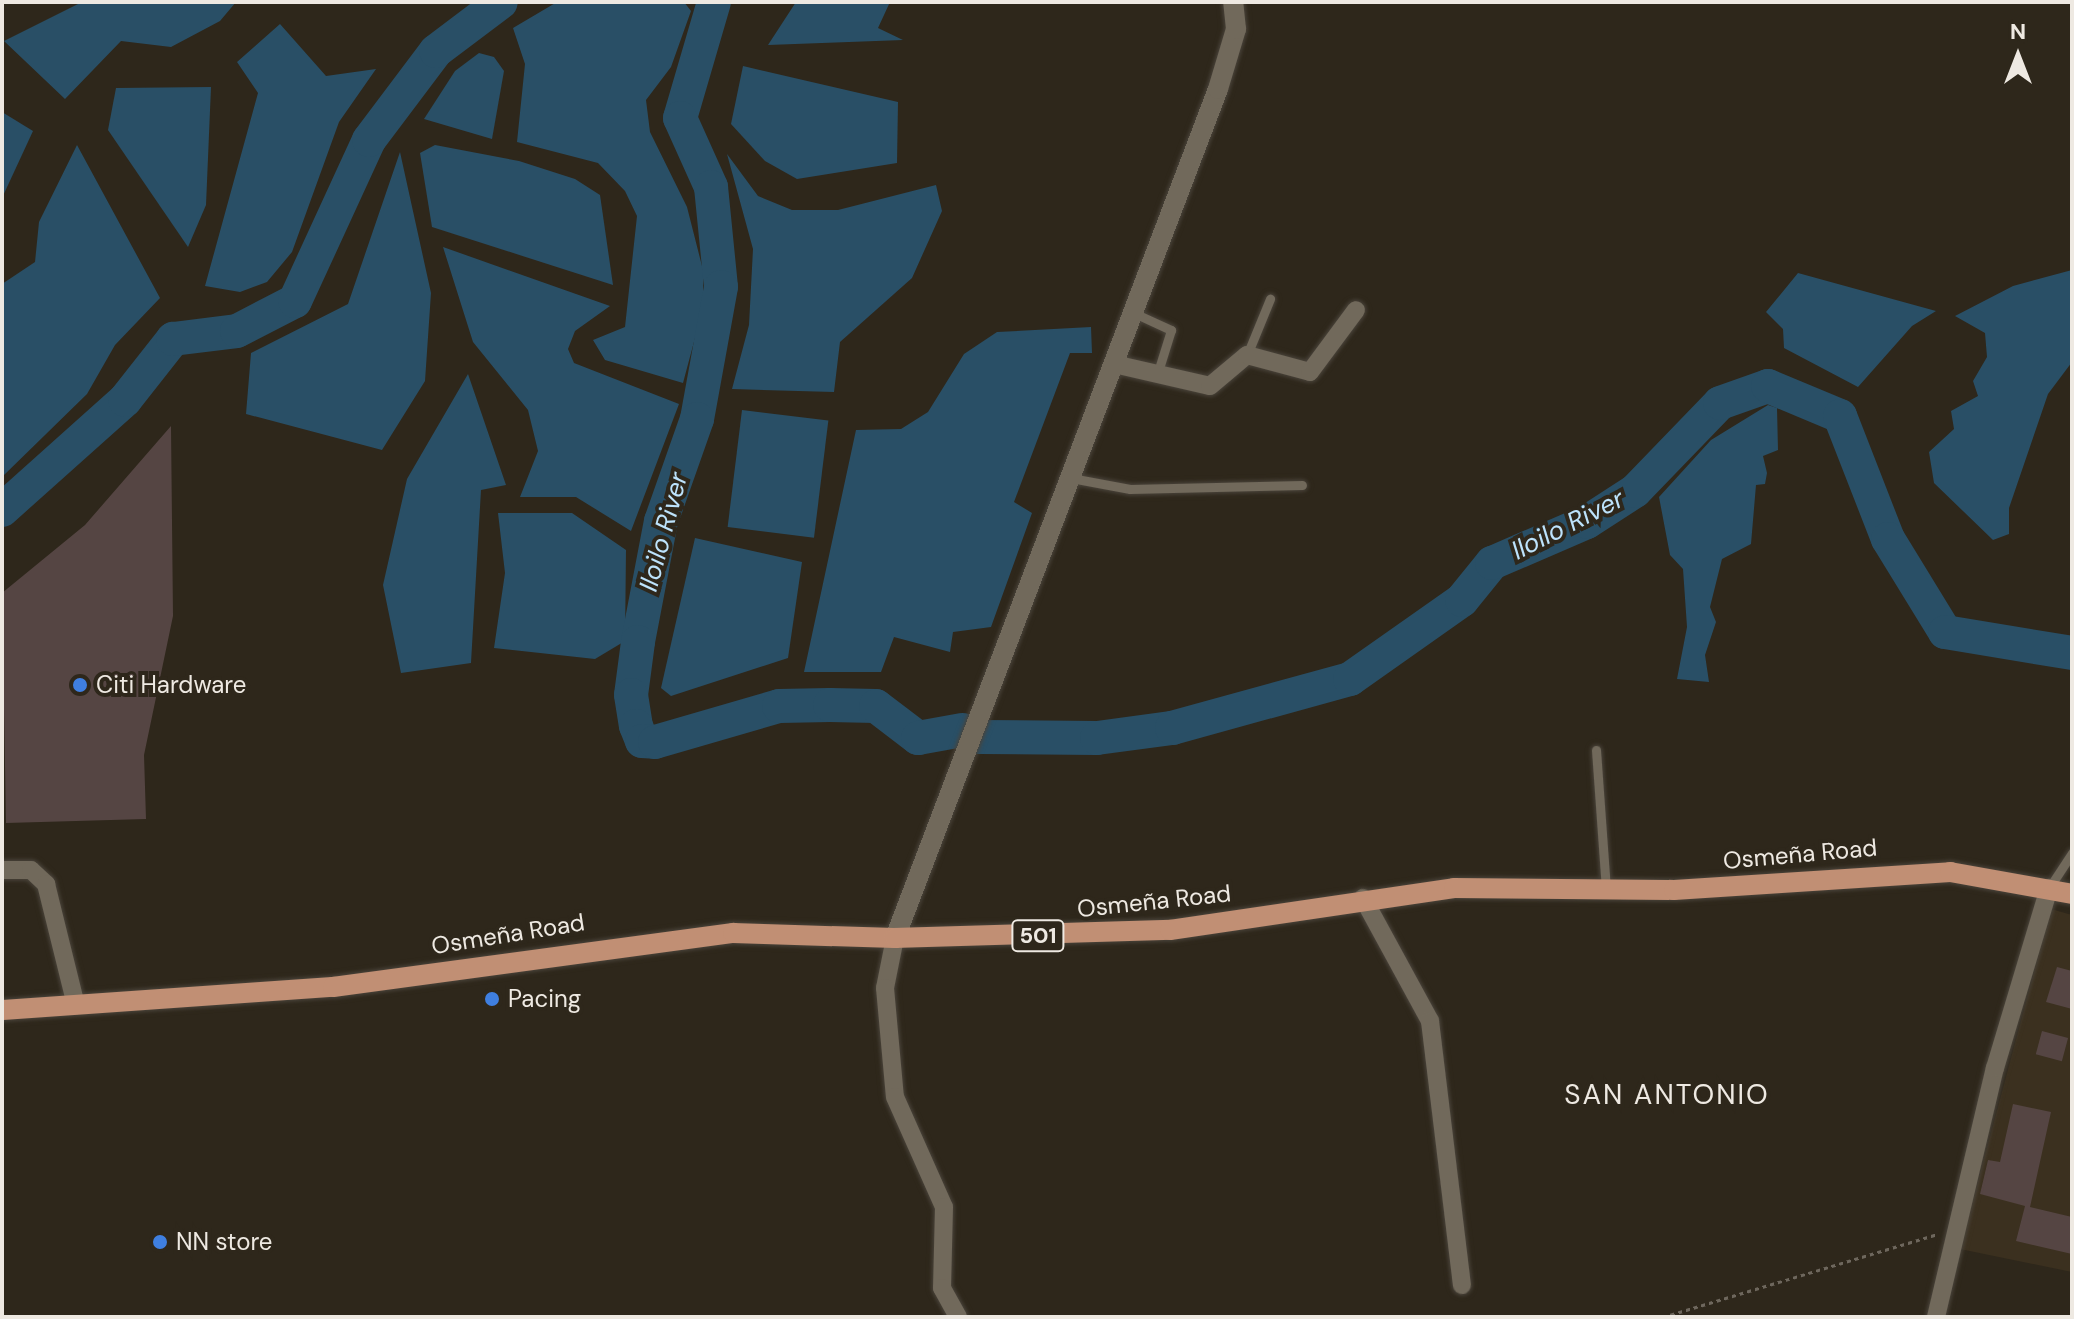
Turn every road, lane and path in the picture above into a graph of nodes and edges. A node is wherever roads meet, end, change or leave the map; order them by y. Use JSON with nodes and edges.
{"nodes":[{"id":1,"x":1233,"y":2,"type":"edge"},
{"id":2,"x":1270,"y":299,"type":"dead end"},
{"id":3,"x":1356,"y":310,"type":"dead end"},
{"id":4,"x":1133,"y":313,"type":"junction"},
{"id":5,"x":1247,"y":355,"type":"junction"},
{"id":6,"x":1114,"y":364,"type":"junction"},
{"id":7,"x":1156,"y":378,"type":"junction"},
{"id":8,"x":1071,"y":478,"type":"junction"},
{"id":9,"x":1302,"y":485,"type":"dead end"},
{"id":10,"x":1596,"y":750,"type":"dead end"},
{"id":11,"x":2072,"y":853,"type":"edge"},
{"id":12,"x":2,"y":870,"type":"edge"},
{"id":13,"x":2049,"y":888,"type":"junction"},
{"id":14,"x":1606,"y":891,"type":"junction"},
{"id":15,"x":2072,"y":894,"type":"edge"},
{"id":16,"x":1363,"y":898,"type":"junction"},
{"id":17,"x":895,"y":938,"type":"junction"},
{"id":18,"x":76,"y":1005,"type":"junction"},
{"id":19,"x":2,"y":1010,"type":"edge"},
{"id":20,"x":1957,"y":1228,"type":"junction"},
{"id":21,"x":1462,"y":1285,"type":"dead end"},
{"id":22,"x":958,"y":1317,"type":"edge"},
{"id":23,"x":1663,"y":1317,"type":"edge"},
{"id":24,"x":1936,"y":1317,"type":"edge"}],
"edges":[{"from":1,"to":4,"type":"street"},
{"from":2,"to":5,"type":"lane"},
{"from":3,"to":5,"type":"street"},
{"from":4,"to":6,"type":"street"},
{"from":4,"to":7,"type":"lane"},
{"from":5,"to":7,"type":"street"},
{"from":6,"to":7,"type":"street"},
{"from":6,"to":8,"type":"street"},
{"from":8,"to":9,"type":"lane"},
{"from":8,"to":17,"type":"street"},
{"from":10,"to":14,"type":"lane"},
{"from":11,"to":13,"type":"lane"},
{"from":12,"to":18,"type":"street"},
{"from":13,"to":14,"type":"main road","name":"Osmeña Road","number":"501"},
{"from":13,"to":15,"type":"main road","name":"Osmeña Road","number":"501"},
{"from":13,"to":20,"type":"street"},
{"from":14,"to":16,"type":"main road","name":"Osmeña Road","number":"501"},
{"from":16,"to":17,"type":"main road","name":"Osmeña Road","number":"501"},
{"from":16,"to":21,"type":"street"},
{"from":17,"to":18,"type":"main road","name":"Osmeña Road","number":"501"},
{"from":17,"to":22,"type":"street"},
{"from":18,"to":19,"type":"main road","name":"Osmeña Road","number":"501"},
{"from":20,"to":23,"type":"path"},
{"from":20,"to":24,"type":"street"}]}
